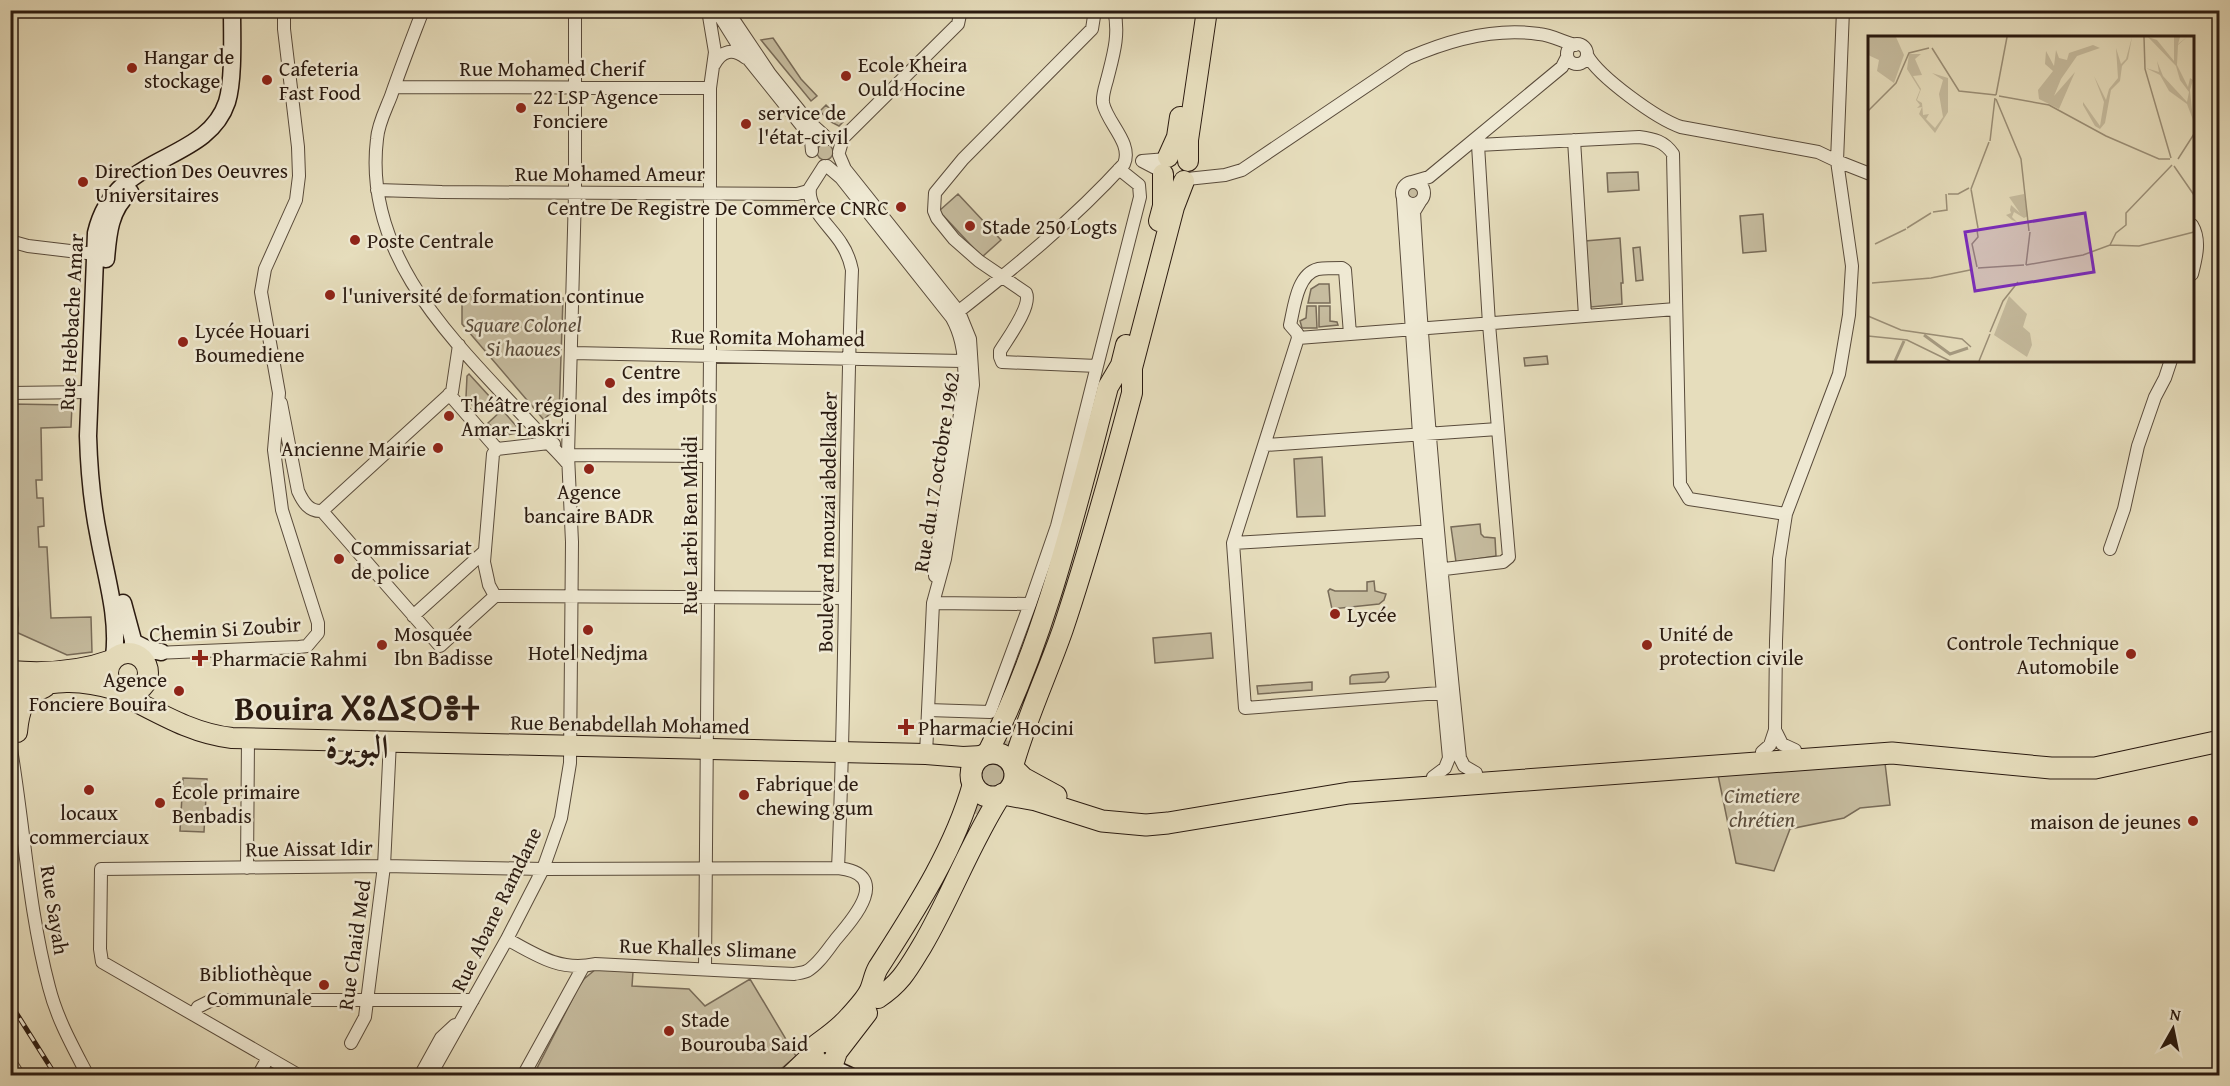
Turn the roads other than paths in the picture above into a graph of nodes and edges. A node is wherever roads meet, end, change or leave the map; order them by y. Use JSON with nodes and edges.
{"nodes":[{"id":1,"x":232,"y":10,"type":"edge"},
{"id":2,"x":242,"y":10,"type":"edge"},
{"id":3,"x":276,"y":10,"type":"edge"},
{"id":4,"x":284,"y":10,"type":"edge"},
{"id":5,"x":423,"y":10,"type":"edge"},
{"id":6,"x":575,"y":10,"type":"edge"},
{"id":7,"x":708,"y":10,"type":"edge"},
{"id":8,"x":716,"y":10,"type":"edge"},
{"id":9,"x":727,"y":10,"type":"edge"},
{"id":10,"x":961,"y":10,"type":"edge"},
{"id":11,"x":1095,"y":10,"type":"edge"},
{"id":12,"x":1114,"y":10,"type":"edge"},
{"id":13,"x":1194,"y":10,"type":"edge"},
{"id":14,"x":1207,"y":10,"type":"edge"},
{"id":15,"x":1844,"y":10,"type":"edge"},
{"id":16,"x":284,"y":29,"type":"junction"},
{"id":17,"x":1568,"y":56,"type":"junction"},
{"id":18,"x":748,"y":60,"type":"junction"},
{"id":19,"x":1583,"y":60,"type":"junction"},
{"id":20,"x":712,"y":68,"type":"junction"},
{"id":21,"x":394,"y":87,"type":"junction"},
{"id":22,"x":576,"y":87,"type":"junction"},
{"id":23,"x":710,"y":88,"type":"junction"},
{"id":24,"x":834,"y":139,"type":"junction"},
{"id":25,"x":1574,"y":140,"type":"junction"},
{"id":26,"x":1477,"y":142,"type":"junction"},
{"id":27,"x":839,"y":154,"type":"junction"},
{"id":28,"x":813,"y":155,"type":"junction"},
{"id":29,"x":1837,"y":161,"type":"junction"},
{"id":30,"x":1122,"y":164,"type":"junction"},
{"id":31,"x":826,"y":166,"type":"junction"},
{"id":32,"x":1165,"y":166,"type":"junction"},
{"id":33,"x":1191,"y":173,"type":"junction"},
{"id":34,"x":1868,"y":173,"type":"edge"},
{"id":35,"x":1429,"y":177,"type":"junction"},
{"id":36,"x":840,"y":178,"type":"junction"},
{"id":37,"x":1412,"y":182,"type":"junction"},
{"id":38,"x":813,"y":184,"type":"junction"},
{"id":39,"x":377,"y":190,"type":"junction"},
{"id":40,"x":575,"y":193,"type":"junction"},
{"id":41,"x":711,"y":193,"type":"junction"},
{"id":42,"x":797,"y":194,"type":"junction"},
{"id":43,"x":1422,"y":197,"type":"junction"},
{"id":44,"x":1403,"y":199,"type":"junction"},
{"id":45,"x":812,"y":204,"type":"junction"},
{"id":46,"x":2194,"y":227,"type":"edge"},
{"id":47,"x":10,"y":241,"type":"edge"},
{"id":48,"x":94,"y":254,"type":"junction"},
{"id":49,"x":2194,"y":269,"type":"edge"},
{"id":50,"x":1001,"y":276,"type":"junction"},
{"id":51,"x":1676,"y":309,"type":"junction"},
{"id":52,"x":956,"y":315,"type":"junction"},
{"id":53,"x":1585,"y":316,"type":"junction"},
{"id":54,"x":1489,"y":324,"type":"junction"},
{"id":55,"x":1416,"y":329,"type":"junction"},
{"id":56,"x":1350,"y":334,"type":"junction"},
{"id":57,"x":1298,"y":338,"type":"junction"},
{"id":58,"x":459,"y":345,"type":"junction"},
{"id":59,"x":572,"y":353,"type":"junction"},
{"id":60,"x":710,"y":355,"type":"junction"},
{"id":61,"x":849,"y":358,"type":"junction"},
{"id":62,"x":968,"y":360,"type":"junction"},
{"id":63,"x":2170,"y":362,"type":"edge"},
{"id":64,"x":1097,"y":366,"type":"junction"},
{"id":65,"x":1127,"y":377,"type":"junction"},
{"id":66,"x":89,"y":392,"type":"junction"},
{"id":67,"x":10,"y":393,"type":"edge"},
{"id":68,"x":279,"y":393,"type":"junction"},
{"id":69,"x":450,"y":394,"type":"junction"},
{"id":70,"x":1498,"y":429,"type":"junction"},
{"id":71,"x":569,"y":432,"type":"junction"},
{"id":72,"x":1425,"y":434,"type":"junction"},
{"id":73,"x":549,"y":443,"type":"junction"},
{"id":74,"x":1265,"y":445,"type":"junction"},
{"id":75,"x":497,"y":449,"type":"junction"},
{"id":76,"x":708,"y":456,"type":"junction"},
{"id":77,"x":568,"y":459,"type":"junction"},
{"id":78,"x":323,"y":510,"type":"junction"},
{"id":79,"x":1786,"y":514,"type":"junction"},
{"id":80,"x":1434,"y":531,"type":"junction"},
{"id":81,"x":1233,"y":543,"type":"junction"},
{"id":82,"x":2110,"y":549,"type":"dead end"},
{"id":83,"x":485,"y":551,"type":"junction"},
{"id":84,"x":1437,"y":570,"type":"junction"},
{"id":85,"x":495,"y":596,"type":"junction"},
{"id":86,"x":572,"y":597,"type":"junction"},
{"id":87,"x":708,"y":597,"type":"junction"},
{"id":88,"x":934,"y":597,"type":"junction"},
{"id":89,"x":845,"y":598,"type":"junction"},
{"id":90,"x":1030,"y":604,"type":"junction"},
{"id":91,"x":413,"y":616,"type":"junction"},
{"id":92,"x":136,"y":651,"type":"junction"},
{"id":93,"x":161,"y":652,"type":"joint"},
{"id":94,"x":113,"y":659,"type":"junction"},
{"id":95,"x":30,"y":675,"type":"edge"},
{"id":96,"x":148,"y":678,"type":"junction"},
{"id":97,"x":10,"y":690,"type":"edge"},
{"id":98,"x":120,"y":692,"type":"junction"},
{"id":99,"x":1448,"y":693,"type":"junction"},
{"id":100,"x":10,"y":708,"type":"edge"},
{"id":101,"x":928,"y":710,"type":"junction"},
{"id":102,"x":189,"y":728,"type":"junction"},
{"id":103,"x":1774,"y":730,"type":"junction"},
{"id":104,"x":2220,"y":732,"type":"edge"},
{"id":105,"x":1010,"y":733,"type":"tunnel mouth"},
{"id":106,"x":14,"y":737,"type":"edge"},
{"id":107,"x":248,"y":739,"type":"junction"},
{"id":108,"x":390,"y":741,"type":"junction"},
{"id":109,"x":2220,"y":741,"type":"edge"},
{"id":110,"x":570,"y":746,"type":"junction"},
{"id":111,"x":705,"y":749,"type":"junction"},
{"id":112,"x":1795,"y":750,"type":"junction"},
{"id":113,"x":1762,"y":752,"type":"junction"},
{"id":114,"x":843,"y":754,"type":"junction"},
{"id":115,"x":926,"y":754,"type":"junction"},
{"id":116,"x":985,"y":755,"type":"junction"},
{"id":117,"x":1013,"y":768,"type":"junction"},
{"id":118,"x":1476,"y":774,"type":"junction"},
{"id":119,"x":1432,"y":777,"type":"junction"},
{"id":120,"x":972,"y":781,"type":"junction"},
{"id":121,"x":10,"y":787,"type":"edge"},
{"id":122,"x":1002,"y":794,"type":"junction"},
{"id":123,"x":976,"y":814,"type":"tunnel mouth"},
{"id":124,"x":27,"y":855,"type":"junction"},
{"id":125,"x":384,"y":866,"type":"junction"},
{"id":126,"x":247,"y":868,"type":"junction"},
{"id":127,"x":705,"y":868,"type":"junction"},
{"id":128,"x":838,"y":868,"type":"junction"},
{"id":129,"x":543,"y":869,"type":"junction"},
{"id":130,"x":507,"y":939,"type":"junction"},
{"id":131,"x":583,"y":967,"type":"junction"},
{"id":132,"x":705,"y":969,"type":"junction"},
{"id":133,"x":877,"y":991,"type":"junction"},
{"id":134,"x":366,"y":999,"type":"junction"},
{"id":135,"x":473,"y":1000,"type":"junction"},
{"id":136,"x":194,"y":1015,"type":"junction"},
{"id":137,"x":465,"y":1016,"type":"junction"},
{"id":138,"x":351,"y":1043,"type":"dead end"},
{"id":139,"x":268,"y":1058,"type":"junction"},
{"id":140,"x":824,"y":1059,"type":"edge"},
{"id":141,"x":10,"y":1062,"type":"edge"},
{"id":142,"x":19,"y":1076,"type":"edge"},
{"id":143,"x":88,"y":1076,"type":"edge"},
{"id":144,"x":258,"y":1076,"type":"edge"},
{"id":145,"x":300,"y":1076,"type":"edge"},
{"id":146,"x":420,"y":1076,"type":"edge"},
{"id":147,"x":430,"y":1076,"type":"edge"},
{"id":148,"x":523,"y":1076,"type":"edge"},
{"id":149,"x":790,"y":1076,"type":"edge"},
{"id":150,"x":851,"y":1076,"type":"edge"}],
"edges":[{"from":1,"to":48,"type":"main road","name":"Rue Hebbache Amar"},
{"from":2,"to":92,"type":"main road","name":"Rue Hebbache Amar"},
{"from":3,"to":16,"type":"street"},
{"from":4,"to":16,"type":"street","name":"Chemin Si Zoubir"},
{"from":5,"to":21,"type":"street"},
{"from":6,"to":22,"type":"street","name":"Rue Abane Ramdane"},
{"from":7,"to":20,"type":"street","name":"Rue Larbi Ben Mhidi"},
{"from":8,"to":18,"type":"street"},
{"from":9,"to":24,"type":"street"},
{"from":10,"to":24,"type":"street"},
{"from":11,"to":50,"type":"street"},
{"from":12,"to":30,"type":"street"},
{"from":13,"to":32,"type":"main road"},
{"from":14,"to":33,"type":"main road"},
{"from":15,"to":29,"type":"street"},
{"from":16,"to":68,"type":"street","name":"Chemin Si Zoubir"},
{"from":17,"to":19,"type":"street"},
{"from":17,"to":19,"type":"street"},
{"from":17,"to":26,"type":"street"},
{"from":17,"to":33,"type":"street"},
{"from":18,"to":20,"type":"street"},
{"from":18,"to":28,"type":"street"},
{"from":19,"to":29,"type":"street"},
{"from":20,"to":23,"type":"street","name":"Rue Larbi Ben Mhidi"},
{"from":21,"to":22,"type":"street","name":"Rue Mohamed Cherif"},
{"from":21,"to":39,"type":"street"},
{"from":22,"to":23,"type":"street","name":"Rue Mohamed Cherif"},
{"from":22,"to":40,"type":"street","name":"Rue Abane Ramdane"},
{"from":23,"to":41,"type":"street","name":"Rue Larbi Ben Mhidi"},
{"from":24,"to":27,"type":"street"},
{"from":24,"to":28,"type":"street"},
{"from":25,"to":26,"type":"street"},
{"from":25,"to":51,"type":"street"},
{"from":25,"to":53,"type":"street"},
{"from":26,"to":35,"type":"street"},
{"from":26,"to":54,"type":"street"},
{"from":27,"to":31,"type":"street"},
{"from":27,"to":52,"type":"street"},
{"from":28,"to":31,"type":"street"},
{"from":28,"to":38,"type":"street"},
{"from":29,"to":34,"type":"street"},
{"from":29,"to":79,"type":"street"},
{"from":30,"to":32,"type":"street"},
{"from":30,"to":50,"type":"street"},
{"from":30,"to":64,"type":"street"},
{"from":31,"to":36,"type":"street"},
{"from":31,"to":38,"type":"street"},
{"from":32,"to":33,"type":"main road"},
{"from":32,"to":65,"type":"main road"},
{"from":33,"to":65,"type":"main road"},
{"from":35,"to":37,"type":"street"},
{"from":35,"to":43,"type":"street"},
{"from":36,"to":38,"type":"street"},
{"from":36,"to":52,"type":"street"},
{"from":37,"to":43,"type":"street"},
{"from":37,"to":44,"type":"street"},
{"from":38,"to":42,"type":"street","name":"Rue Mohamed Ameur"},
{"from":38,"to":45,"type":"street","name":"Boulevard mouzai abdelkader"},
{"from":39,"to":40,"type":"street","name":"Rue Mohamed Ameur"},
{"from":39,"to":58,"type":"street"},
{"from":40,"to":41,"type":"street","name":"Rue Mohamed Ameur"},
{"from":40,"to":59,"type":"street","name":"Rue Abane Ramdane"},
{"from":41,"to":42,"type":"street","name":"Rue Mohamed Ameur"},
{"from":41,"to":60,"type":"street","name":"Rue Larbi Ben Mhidi"},
{"from":42,"to":45,"type":"street"},
{"from":43,"to":44,"type":"street"},
{"from":43,"to":55,"type":"street"},
{"from":44,"to":55,"type":"street"},
{"from":45,"to":61,"type":"street","name":"Boulevard mouzai abdelkader"},
{"from":46,"to":49,"type":"street"},
{"from":47,"to":48,"type":"street"},
{"from":48,"to":66,"type":"main road","name":"Rue Hebbache Amar"},
{"from":50,"to":52,"type":"street"},
{"from":50,"to":64,"type":"street"},
{"from":51,"to":53,"type":"street"},
{"from":51,"to":79,"type":"street"},
{"from":52,"to":62,"type":"street","name":"Rue du 17 octobre 1962"},
{"from":53,"to":54,"type":"street"},
{"from":54,"to":55,"type":"street"},
{"from":54,"to":70,"type":"street"},
{"from":55,"to":56,"type":"street"},
{"from":55,"to":72,"type":"street"},
{"from":56,"to":57,"type":"street"},
{"from":56,"to":57,"type":"street"},
{"from":57,"to":74,"type":"street"},
{"from":58,"to":69,"type":"street"},
{"from":58,"to":73,"type":"street"},
{"from":59,"to":60,"type":"street","name":"Rue Romita Mohamed"},
{"from":59,"to":71,"type":"street","name":"Rue Abane Ramdane"},
{"from":60,"to":61,"type":"street","name":"Rue Romita Mohamed"},
{"from":60,"to":76,"type":"street","name":"Rue Larbi Ben Mhidi"},
{"from":61,"to":62,"type":"street","name":"Rue Romita Mohamed"},
{"from":61,"to":89,"type":"street","name":"Boulevard mouzai abdelkader"},
{"from":62,"to":88,"type":"street","name":"Rue du 17 octobre 1962"},
{"from":63,"to":82,"type":"street"},
{"from":64,"to":90,"type":"street"},
{"from":65,"to":105,"type":"main road"},
{"from":65,"to":116,"type":"main road"},
{"from":65,"to":117,"type":"main road"},
{"from":66,"to":67,"type":"street"},
{"from":66,"to":94,"type":"main road","name":"Rue Hebbache Amar"},
{"from":68,"to":78,"type":"street"},
{"from":68,"to":93,"type":"street","name":"Chemin Si Zoubir"},
{"from":69,"to":75,"type":"street"},
{"from":69,"to":78,"type":"street"},
{"from":70,"to":72,"type":"street"},
{"from":70,"to":84,"type":"street"},
{"from":71,"to":73,"type":"street"},
{"from":71,"to":77,"type":"street","name":"Rue Abane Ramdane"},
{"from":72,"to":74,"type":"street"},
{"from":72,"to":80,"type":"street"},
{"from":73,"to":75,"type":"street"},
{"from":73,"to":77,"type":"street"},
{"from":74,"to":81,"type":"street"},
{"from":75,"to":83,"type":"street"},
{"from":76,"to":77,"type":"street"},
{"from":76,"to":87,"type":"street","name":"Rue Larbi Ben Mhidi"},
{"from":77,"to":86,"type":"street","name":"Rue Abane Ramdane"},
{"from":78,"to":91,"type":"street"},
{"from":79,"to":103,"type":"street"},
{"from":80,"to":81,"type":"street"},
{"from":80,"to":84,"type":"street"},
{"from":81,"to":99,"type":"street"},
{"from":83,"to":85,"type":"street"},
{"from":83,"to":91,"type":"street"},
{"from":84,"to":99,"type":"street"},
{"from":85,"to":86,"type":"street"},
{"from":85,"to":91,"type":"street"},
{"from":86,"to":87,"type":"street"},
{"from":86,"to":110,"type":"street","name":"Rue Abane Ramdane"},
{"from":87,"to":89,"type":"street"},
{"from":87,"to":111,"type":"street","name":"Rue Larbi Ben Mhidi"},
{"from":88,"to":90,"type":"street"},
{"from":88,"to":101,"type":"street","name":"Rue du 17 octobre 1962"},
{"from":89,"to":114,"type":"street","name":"Boulevard mouzai abdelkader"},
{"from":90,"to":101,"type":"street"},
{"from":92,"to":93,"type":"main road"},
{"from":92,"to":94,"type":"main road"},
{"from":92,"to":96,"type":"main road"},
{"from":94,"to":95,"type":"main road"},
{"from":94,"to":98,"type":"main road"},
{"from":95,"to":97,"type":"main road"},
{"from":95,"to":98,"type":"main road","name":"Rue Benabdellah Mohamed"},
{"from":95,"to":106,"type":"main road"},
{"from":96,"to":98,"type":"main road"},
{"from":96,"to":102,"type":"main road","name":"Rue Benabdellah Mohamed"},
{"from":98,"to":102,"type":"main road","name":"Rue Benabdellah Mohamed"},
{"from":99,"to":118,"type":"street"},
{"from":99,"to":119,"type":"street"},
{"from":100,"to":106,"type":"street"},
{"from":101,"to":115,"type":"street","name":"Rue du 17 octobre 1962"},
{"from":102,"to":107,"type":"main road","name":"Rue Benabdellah Mohamed"},
{"from":103,"to":112,"type":"street"},
{"from":103,"to":113,"type":"street"},
{"from":104,"to":112,"type":"highway"},
{"from":106,"to":124,"type":"street"},
{"from":107,"to":108,"type":"main road","name":"Rue Benabdellah Mohamed"},
{"from":107,"to":126,"type":"street"},
{"from":108,"to":110,"type":"main road","name":"Rue Benabdellah Mohamed"},
{"from":108,"to":125,"type":"street","name":"Rue Chaid Med"},
{"from":109,"to":122,"type":"highway"},
{"from":110,"to":111,"type":"main road","name":"Rue Benabdellah Mohamed"},
{"from":110,"to":129,"type":"street","name":"Rue Abane Ramdane"},
{"from":111,"to":114,"type":"main road","name":"Rue Benabdellah Mohamed"},
{"from":111,"to":127,"type":"street","name":"Rue Larbi Ben Mhidi"},
{"from":112,"to":113,"type":"highway"},
{"from":113,"to":118,"type":"highway"},
{"from":114,"to":115,"type":"main road","name":"Rue Benabdellah Mohamed"},
{"from":114,"to":128,"type":"street","name":"Boulevard mouzai abdelkader"},
{"from":115,"to":116,"type":"main road","name":"Rue Benabdellah Mohamed"},
{"from":115,"to":120,"type":"main road","name":"Rue Benabdellah Mohamed"},
{"from":116,"to":117,"type":"highway"},
{"from":116,"to":120,"type":"highway"},
{"from":117,"to":119,"type":"highway"},
{"from":117,"to":122,"type":"highway"},
{"from":118,"to":119,"type":"highway"},
{"from":120,"to":122,"type":"highway"},
{"from":120,"to":133,"type":"main road"},
{"from":121,"to":124,"type":"street"},
{"from":122,"to":133,"type":"main road"},
{"from":123,"to":133,"type":"main road"},
{"from":124,"to":143,"type":"street","name":"Rue Sayah"},
{"from":125,"to":126,"type":"street","name":"Rue Aissat Idir"},
{"from":125,"to":129,"type":"street","name":"Rue Aissat Idir"},
{"from":125,"to":134,"type":"street","name":"Rue Chaid Med"},
{"from":126,"to":136,"type":"street","name":"Rue Aissat Idir"},
{"from":127,"to":128,"type":"street","name":"Rue Aissat Idir"},
{"from":127,"to":129,"type":"street","name":"Rue Aissat Idir"},
{"from":127,"to":132,"type":"street","name":"Rue Larbi Ben Mhidi"},
{"from":128,"to":132,"type":"street","name":"Rue Khalles Slimane"},
{"from":129,"to":130,"type":"street","name":"Rue Abane Ramdane"},
{"from":130,"to":131,"type":"street","name":"Rue Khalles Slimane"},
{"from":130,"to":135,"type":"street","name":"Rue Abane Ramdane"},
{"from":131,"to":132,"type":"street","name":"Rue Khalles Slimane"},
{"from":131,"to":148,"type":"street"},
{"from":133,"to":140,"type":"main road"},
{"from":134,"to":135,"type":"street"},
{"from":134,"to":136,"type":"street"},
{"from":134,"to":138,"type":"street","name":"Rue Chaid Med"},
{"from":135,"to":137,"type":"street","name":"Rue Abane Ramdane"},
{"from":136,"to":139,"type":"street","name":"Rue Aissat Idir"},
{"from":137,"to":146,"type":"street"},
{"from":137,"to":147,"type":"street","name":"Rue Abane Ramdane"},
{"from":139,"to":144,"type":"street"},
{"from":139,"to":145,"type":"street","name":"Rue Aissat Idir"},
{"from":140,"to":149,"type":"main road"},
{"from":140,"to":150,"type":"main road"},
{"from":141,"to":142,"type":"street"}]}
